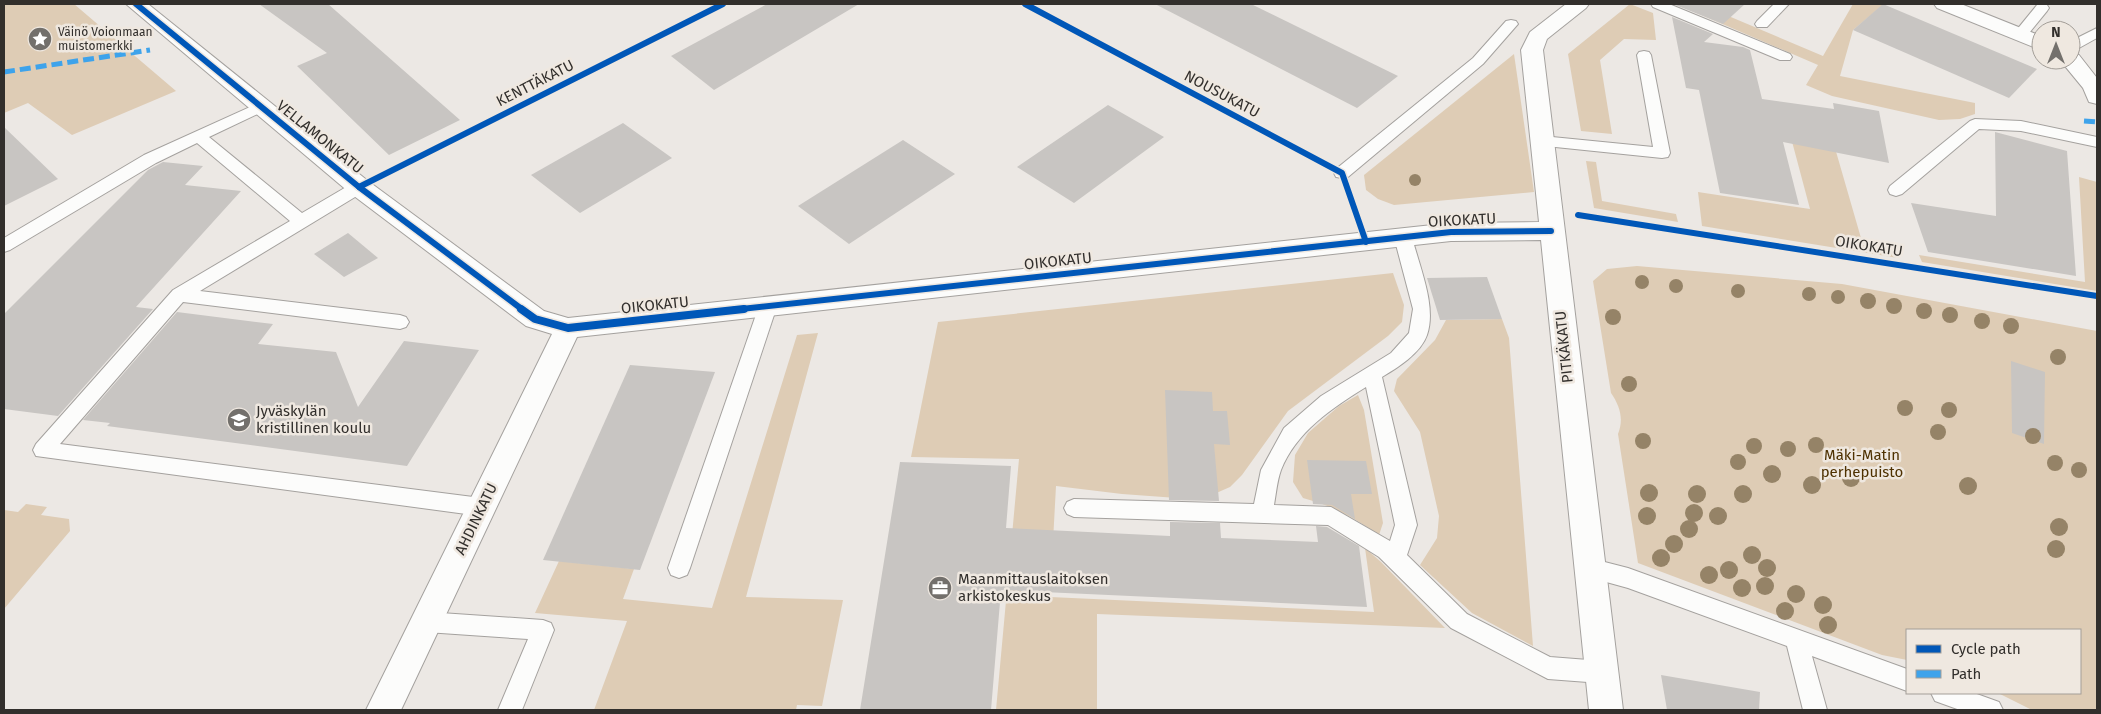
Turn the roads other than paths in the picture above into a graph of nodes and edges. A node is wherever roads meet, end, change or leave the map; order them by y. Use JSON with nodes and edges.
{"nodes":[{"id":1,"x":136,"y":4,"type":"edge"},
{"id":2,"x":1579,"y":4,"type":"edge"},
{"id":3,"x":1658,"y":4,"type":"edge"},
{"id":4,"x":1782,"y":4,"type":"edge"},
{"id":5,"x":1944,"y":4,"type":"edge"},
{"id":6,"x":2042,"y":8,"type":"dead end"},
{"id":7,"x":1511,"y":24,"type":"dead end"},
{"id":8,"x":1762,"y":24,"type":"dead end"},
{"id":9,"x":2097,"y":32,"type":"edge"},
{"id":10,"x":2020,"y":35,"type":"junction"},
{"id":11,"x":2031,"y":40,"type":"edge"},
{"id":12,"x":2081,"y":41,"type":"edge"},
{"id":13,"x":1644,"y":55,"type":"dead end"},
{"id":14,"x":1785,"y":57,"type":"dead end"},
{"id":15,"x":2079,"y":70,"type":"edge"},
{"id":16,"x":2097,"y":98,"type":"edge"},
{"id":17,"x":261,"y":107,"type":"junction"},
{"id":18,"x":198,"y":136,"type":"junction"},
{"id":19,"x":1542,"y":141,"type":"junction"},
{"id":20,"x":2097,"y":142,"type":"edge"},
{"id":21,"x":1342,"y":173,"type":"dead end"},
{"id":22,"x":359,"y":187,"type":"junction"},
{"id":23,"x":1896,"y":190,"type":"dead end"},
{"id":24,"x":301,"y":221,"type":"junction"},
{"id":25,"x":1551,"y":231,"type":"junction"},
{"id":26,"x":1403,"y":237,"type":"junction"},
{"id":27,"x":4,"y":246,"type":"edge"},
{"id":28,"x":179,"y":296,"type":"junction"},
{"id":29,"x":768,"y":306,"type":"junction"},
{"id":30,"x":400,"y":322,"type":"dead end"},
{"id":31,"x":568,"y":328,"type":"junction"},
{"id":32,"x":1372,"y":373,"type":"junction"},
{"id":33,"x":481,"y":508,"type":"junction"},
{"id":34,"x":1074,"y":508,"type":"dead end"},
{"id":35,"x":1262,"y":513,"type":"junction"},
{"id":36,"x":1395,"y":558,"type":"junction"},
{"id":37,"x":679,"y":568,"type":"dead end"},
{"id":38,"x":1589,"y":568,"type":"junction"},
{"id":39,"x":426,"y":622,"type":"junction"},
{"id":40,"x":1796,"y":639,"type":"junction"},
{"id":41,"x":1602,"y":672,"type":"junction"},
{"id":42,"x":1906,"y":680,"type":"edge"},
{"id":43,"x":1946,"y":694,"type":"edge"},
{"id":44,"x":383,"y":710,"type":"edge"},
{"id":45,"x":510,"y":710,"type":"edge"},
{"id":46,"x":1606,"y":710,"type":"edge"},
{"id":47,"x":1815,"y":710,"type":"edge"},
{"id":48,"x":1990,"y":710,"type":"edge"}],
"edges":[{"from":1,"to":17,"type":"street","name":"VELLAMONKATU"},
{"from":2,"to":19,"type":"street","name":"PITKÄKATU"},
{"from":3,"to":14,"type":"lane"},
{"from":4,"to":8,"type":"lane"},
{"from":5,"to":10,"type":"street"},
{"from":6,"to":10,"type":"lane"},
{"from":7,"to":21,"type":"lane"},
{"from":9,"to":12,"type":"lane"},
{"from":10,"to":11,"type":"street"},
{"from":13,"to":19,"type":"lane"},
{"from":15,"to":16,"type":"street"},
{"from":17,"to":18,"type":"lane"},
{"from":17,"to":22,"type":"street","name":"VELLAMONKATU"},
{"from":18,"to":24,"type":"lane"},
{"from":18,"to":27,"type":"lane"},
{"from":19,"to":25,"type":"street","name":"PITKÄKATU"},
{"from":20,"to":23,"type":"lane"},
{"from":22,"to":24,"type":"lane"},
{"from":22,"to":31,"type":"street","name":"VELLAMONKATU"},
{"from":24,"to":28,"type":"lane"},
{"from":25,"to":26,"type":"street","name":"OIKOKATU"},
{"from":25,"to":38,"type":"street","name":"PITKÄKATU"},
{"from":26,"to":29,"type":"street","name":"OIKOKATU"},
{"from":26,"to":32,"type":"lane"},
{"from":28,"to":30,"type":"lane"},
{"from":28,"to":33,"type":"lane"},
{"from":29,"to":31,"type":"street","name":"OIKOKATU"},
{"from":29,"to":37,"type":"lane"},
{"from":31,"to":33,"type":"street","name":"AHDINKATU"},
{"from":32,"to":35,"type":"lane"},
{"from":32,"to":36,"type":"lane"},
{"from":33,"to":39,"type":"street","name":"AHDINKATU"},
{"from":34,"to":35,"type":"lane"},
{"from":35,"to":36,"type":"lane"},
{"from":36,"to":41,"type":"lane"},
{"from":38,"to":40,"type":"lane"},
{"from":38,"to":41,"type":"street","name":"PITKÄKATU"},
{"from":39,"to":44,"type":"street","name":"AHDINKATU"},
{"from":39,"to":45,"type":"lane"},
{"from":40,"to":42,"type":"lane"},
{"from":40,"to":47,"type":"lane"},
{"from":41,"to":46,"type":"street","name":"PITKÄKATU"},
{"from":43,"to":48,"type":"lane"}]}
